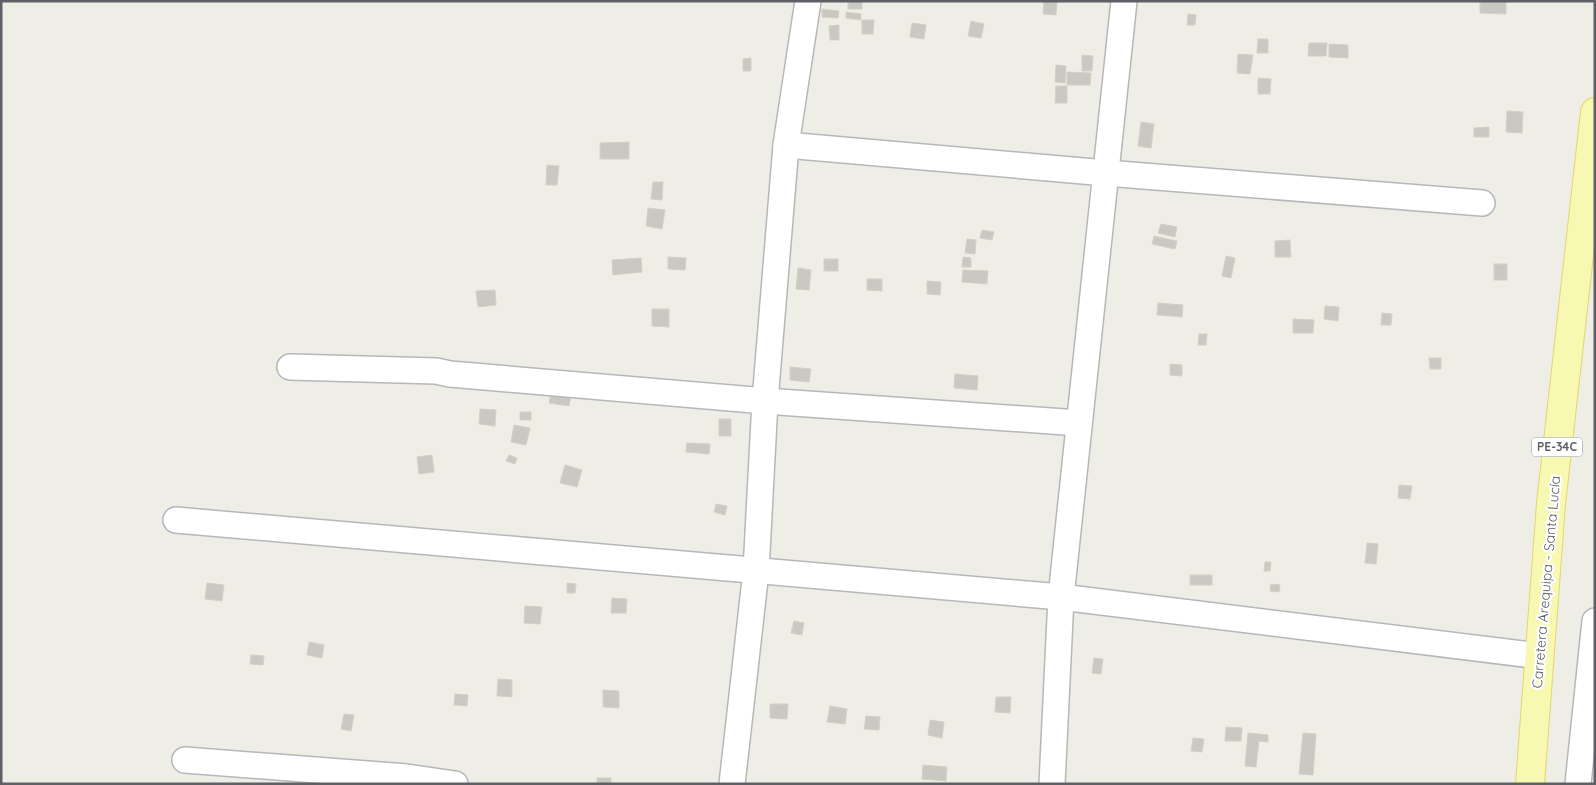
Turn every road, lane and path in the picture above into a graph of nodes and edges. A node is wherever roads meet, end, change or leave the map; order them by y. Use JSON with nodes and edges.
{"nodes":[{"id":1,"x":808,"y":1,"type":"edge"},
{"id":2,"x":1124,"y":1,"type":"edge"},
{"id":3,"x":1595,"y":112,"type":"edge"},
{"id":4,"x":786,"y":145,"type":"junction"},
{"id":5,"x":1106,"y":173,"type":"junction"},
{"id":6,"x":1482,"y":203,"type":"dead end"},
{"id":7,"x":290,"y":367,"type":"dead end"},
{"id":8,"x":765,"y":401,"type":"junction"},
{"id":9,"x":1079,"y":423,"type":"junction"},
{"id":10,"x":176,"y":520,"type":"dead end"},
{"id":11,"x":756,"y":571,"type":"junction"},
{"id":12,"x":1061,"y":597,"type":"junction"},
{"id":13,"x":1595,"y":621,"type":"edge"},
{"id":14,"x":1540,"y":656,"type":"junction"},
{"id":15,"x":185,"y":760,"type":"dead end"},
{"id":16,"x":406,"y":780,"type":"edge"},
{"id":17,"x":455,"y":784,"type":"edge"},
{"id":18,"x":732,"y":784,"type":"edge"},
{"id":19,"x":1052,"y":784,"type":"edge"},
{"id":20,"x":1530,"y":784,"type":"edge"},
{"id":21,"x":1578,"y":784,"type":"edge"}],
"edges":[{"from":1,"to":4,"type":"street"},
{"from":2,"to":5,"type":"street"},
{"from":3,"to":14,"type":"main road","name":"Carretera Arequipa - Santa Lucía","number":"PE-34C"},
{"from":4,"to":5,"type":"street"},
{"from":4,"to":8,"type":"street"},
{"from":5,"to":6,"type":"street"},
{"from":5,"to":9,"type":"street"},
{"from":7,"to":8,"type":"street"},
{"from":8,"to":9,"type":"street"},
{"from":8,"to":11,"type":"street"},
{"from":9,"to":12,"type":"street"},
{"from":10,"to":11,"type":"street"},
{"from":11,"to":12,"type":"street"},
{"from":11,"to":18,"type":"street"},
{"from":12,"to":14,"type":"street"},
{"from":12,"to":19,"type":"street"},
{"from":13,"to":21,"type":"street"},
{"from":14,"to":20,"type":"main road","name":"Carretera Arequipa - Santa Lucía","number":"PE-34C"},
{"from":15,"to":16,"type":"street"},
{"from":16,"to":17,"type":"street"}]}
